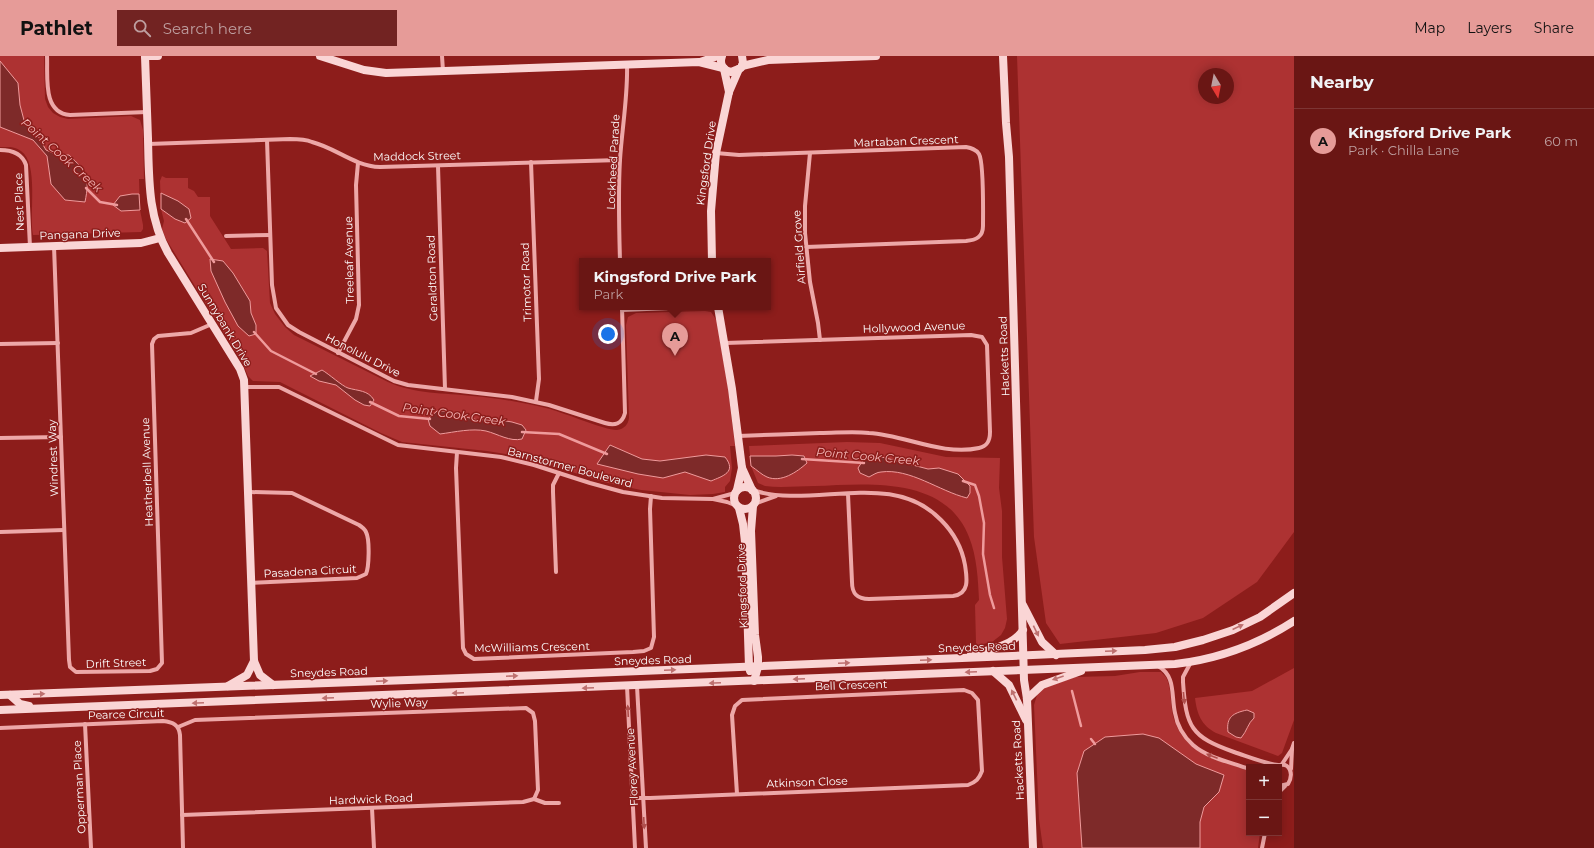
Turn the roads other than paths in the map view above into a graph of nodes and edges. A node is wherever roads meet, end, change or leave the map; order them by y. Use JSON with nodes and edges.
{"nodes":[{"id":1,"x":47,"y":56,"type":"edge"},
{"id":2,"x":145,"y":56,"type":"edge"},
{"id":3,"x":158,"y":56,"type":"edge"},
{"id":4,"x":320,"y":56,"type":"edge"},
{"id":5,"x":442,"y":56,"type":"edge"},
{"id":6,"x":718,"y":56,"type":"edge"},
{"id":7,"x":722,"y":56,"type":"edge"},
{"id":8,"x":742,"y":56,"type":"edge"},
{"id":9,"x":753,"y":56,"type":"edge"},
{"id":10,"x":876,"y":56,"type":"edge"},
{"id":11,"x":1004,"y":56,"type":"edge"},
{"id":12,"x":826,"y":57,"type":"edge"},
{"id":13,"x":768,"y":60,"type":"junction"},
{"id":14,"x":699,"y":62,"type":"junction"},
{"id":15,"x":627,"y":64,"type":"junction"},
{"id":16,"x":724,"y":68,"type":"junction"},
{"id":17,"x":740,"y":68,"type":"junction"},
{"id":18,"x":443,"y":71,"type":"junction"},
{"id":19,"x":729,"y":92,"type":"junction"},
{"id":20,"x":147,"y":112,"type":"junction"},
{"id":21,"x":267,"y":140,"type":"junction"},
{"id":22,"x":148,"y":144,"type":"junction"},
{"id":23,"x":0,"y":150,"type":"edge"},
{"id":24,"x":716,"y":153,"type":"junction"},
{"id":25,"x":810,"y":153,"type":"junction"},
{"id":26,"x":620,"y":160,"type":"junction"},
{"id":27,"x":531,"y":162,"type":"junction"},
{"id":28,"x":358,"y":164,"type":"junction"},
{"id":29,"x":438,"y":166,"type":"junction"},
{"id":30,"x":270,"y":235,"type":"junction"},
{"id":31,"x":226,"y":236,"type":"dead end"},
{"id":32,"x":160,"y":238,"type":"junction"},
{"id":33,"x":54,"y":246,"type":"junction"},
{"id":34,"x":30,"y":247,"type":"junction"},
{"id":35,"x":806,"y":247,"type":"junction"},
{"id":36,"x":0,"y":248,"type":"edge"},
{"id":37,"x":620,"y":258,"type":"edge"},
{"id":38,"x":712,"y":258,"type":"edge"},
{"id":39,"x":622,"y":310,"type":"edge"},
{"id":40,"x":719,"y":310,"type":"edge"},
{"id":41,"x":212,"y":324,"type":"junction"},
{"id":42,"x":820,"y":340,"type":"junction"},
{"id":43,"x":58,"y":342,"type":"junction"},
{"id":44,"x":725,"y":343,"type":"junction"},
{"id":45,"x":0,"y":344,"type":"edge"},
{"id":46,"x":338,"y":353,"type":"junction"},
{"id":47,"x":245,"y":387,"type":"junction"},
{"id":48,"x":445,"y":389,"type":"junction"},
{"id":49,"x":536,"y":401,"type":"junction"},
{"id":50,"x":738,"y":436,"type":"junction"},
{"id":51,"x":61,"y":437,"type":"junction"},
{"id":52,"x":0,"y":438,"type":"edge"},
{"id":53,"x":457,"y":452,"type":"junction"},
{"id":54,"x":742,"y":468,"type":"junction"},
{"id":55,"x":558,"y":473,"type":"junction"},
{"id":56,"x":752,"y":490,"type":"junction"},
{"id":57,"x":736,"y":491,"type":"junction"},
{"id":58,"x":249,"y":492,"type":"junction"},
{"id":59,"x":848,"y":494,"type":"junction"},
{"id":60,"x":651,"y":496,"type":"junction"},
{"id":61,"x":777,"y":496,"type":"junction"},
{"id":62,"x":712,"y":499,"type":"junction"},
{"id":63,"x":754,"y":505,"type":"junction"},
{"id":64,"x":738,"y":507,"type":"junction"},
{"id":65,"x":64,"y":530,"type":"junction"},
{"id":66,"x":0,"y":532,"type":"edge"},
{"id":67,"x":556,"y":572,"type":"dead end"},
{"id":68,"x":251,"y":583,"type":"junction"},
{"id":69,"x":1294,"y":593,"type":"edge"},
{"id":70,"x":1022,"y":602,"type":"junction"},
{"id":71,"x":1294,"y":621,"type":"edge"},
{"id":72,"x":1023,"y":630,"type":"junction"},
{"id":73,"x":1056,"y":655,"type":"junction"},
{"id":74,"x":1024,"y":656,"type":"junction"},
{"id":75,"x":961,"y":658,"type":"junction"},
{"id":76,"x":254,"y":661,"type":"junction"},
{"id":77,"x":1192,"y":662,"type":"junction"},
{"id":78,"x":1157,"y":665,"type":"junction"},
{"id":79,"x":161,"y":666,"type":"joint"},
{"id":80,"x":758,"y":666,"type":"junction"},
{"id":81,"x":749,"y":667,"type":"junction"},
{"id":82,"x":1095,"y":667,"type":"junction"},
{"id":83,"x":72,"y":669,"type":"joint"},
{"id":84,"x":994,"y":671,"type":"junction"},
{"id":85,"x":1024,"y":671,"type":"junction"},
{"id":86,"x":631,"y":672,"type":"junction"},
{"id":87,"x":754,"y":681,"type":"junction"},
{"id":88,"x":273,"y":685,"type":"junction"},
{"id":89,"x":627,"y":686,"type":"junction"},
{"id":90,"x":637,"y":686,"type":"junction"},
{"id":91,"x":225,"y":687,"type":"junction"},
{"id":92,"x":0,"y":695,"type":"edge"},
{"id":93,"x":10,"y":695,"type":"junction"},
{"id":94,"x":1027,"y":699,"type":"junction"},
{"id":95,"x":52,"y":708,"type":"junction"},
{"id":96,"x":0,"y":710,"type":"edge"},
{"id":97,"x":1028,"y":722,"type":"junction"},
{"id":98,"x":85,"y":724,"type":"junction"},
{"id":99,"x":178,"y":727,"type":"junction"},
{"id":100,"x":0,"y":728,"type":"edge"},
{"id":101,"x":1294,"y":743,"type":"edge"},
{"id":102,"x":1292,"y":750,"type":"junction"},
{"id":103,"x":1272,"y":764,"type":"edge"},
{"id":104,"x":1279,"y":764,"type":"edge"},
{"id":105,"x":1282,"y":765,"type":"edge"},
{"id":106,"x":1246,"y":768,"type":"edge"},
{"id":107,"x":1293,"y":771,"type":"edge"},
{"id":108,"x":980,"y":777,"type":"joint"},
{"id":109,"x":1287,"y":785,"type":"junction"},
{"id":110,"x":1294,"y":785,"type":"edge"},
{"id":111,"x":1282,"y":786,"type":"edge"},
{"id":112,"x":1282,"y":789,"type":"edge"},
{"id":113,"x":736,"y":794,"type":"junction"},
{"id":114,"x":632,"y":798,"type":"junction"},
{"id":115,"x":643,"y":798,"type":"junction"},
{"id":116,"x":534,"y":799,"type":"junction"},
{"id":117,"x":559,"y":803,"type":"dead end"},
{"id":118,"x":372,"y":808,"type":"junction"},
{"id":119,"x":182,"y":815,"type":"junction"},
{"id":120,"x":1264,"y":836,"type":"edge"},
{"id":121,"x":91,"y":848,"type":"edge"},
{"id":122,"x":183,"y":848,"type":"edge"},
{"id":123,"x":374,"y":848,"type":"edge"},
{"id":124,"x":636,"y":848,"type":"edge"},
{"id":125,"x":646,"y":848,"type":"edge"},
{"id":126,"x":1033,"y":848,"type":"edge"},
{"id":127,"x":1262,"y":848,"type":"edge"}],
"edges":[{"from":1,"to":20,"type":"street"},
{"from":2,"to":3,"type":"street"},
{"from":2,"to":20,"type":"street","name":"Sunnybank Drive"},
{"from":4,"to":18,"type":"street"},
{"from":5,"to":18,"type":"street"},
{"from":6,"to":14,"type":"street"},
{"from":7,"to":16,"type":"street","name":"Kingsford Drive"},
{"from":8,"to":17,"type":"street"},
{"from":9,"to":13,"type":"street"},
{"from":10,"to":12,"type":"street"},
{"from":11,"to":70,"type":"street","name":"Hacketts Road"},
{"from":12,"to":13,"type":"street"},
{"from":13,"to":17,"type":"street"},
{"from":14,"to":15,"type":"street"},
{"from":14,"to":16,"type":"street"},
{"from":15,"to":18,"type":"street"},
{"from":15,"to":26,"type":"street","name":"Lockheed Parade"},
{"from":16,"to":17,"type":"street"},
{"from":16,"to":19,"type":"street","name":"Kingsford Drive"},
{"from":17,"to":19,"type":"street","name":"Kingsford Drive"},
{"from":19,"to":24,"type":"street","name":"Kingsford Drive"},
{"from":20,"to":22,"type":"street","name":"Sunnybank Drive"},
{"from":21,"to":22,"type":"street","name":"Maddock Street"},
{"from":21,"to":28,"type":"street","name":"Maddock Street"},
{"from":21,"to":30,"type":"street","name":"Honolulu Drive"},
{"from":22,"to":32,"type":"street","name":"Sunnybank Drive"},
{"from":23,"to":34,"type":"street","name":"Nest Place"},
{"from":24,"to":25,"type":"street","name":"Martaban Crescent"},
{"from":24,"to":38,"type":"street","name":"Kingsford Drive"},
{"from":25,"to":35,"type":"street","name":"Airfield Grove"},
{"from":25,"to":35,"type":"street","name":"Martaban Crescent"},
{"from":26,"to":27,"type":"street","name":"Maddock Street"},
{"from":26,"to":37,"type":"street","name":"Lockheed Parade"},
{"from":27,"to":29,"type":"street","name":"Maddock Street"},
{"from":27,"to":49,"type":"street","name":"Trimotor Road"},
{"from":28,"to":29,"type":"street","name":"Maddock Street"},
{"from":28,"to":46,"type":"street","name":"Treeleaf Avenue"},
{"from":29,"to":48,"type":"street","name":"Geraldton Road"},
{"from":30,"to":31,"type":"street"},
{"from":30,"to":46,"type":"street","name":"Honolulu Drive"},
{"from":32,"to":33,"type":"street","name":"Pangana Drive"},
{"from":32,"to":41,"type":"street","name":"Sunnybank Drive"},
{"from":33,"to":34,"type":"street","name":"Pangana Drive"},
{"from":33,"to":43,"type":"street","name":"Windrest Way"},
{"from":34,"to":36,"type":"street","name":"Pangana Drive"},
{"from":35,"to":42,"type":"street","name":"Airfield Grove"},
{"from":39,"to":49,"type":"street","name":"Honolulu Drive"},
{"from":40,"to":44,"type":"street"},
{"from":41,"to":47,"type":"street","name":"Sunnybank Drive"},
{"from":41,"to":79,"type":"street","name":"Heatherbell Avenue"},
{"from":42,"to":44,"type":"street","name":"Hollywood Avenue"},
{"from":42,"to":50,"type":"street","name":"Hollywood Avenue"},
{"from":43,"to":45,"type":"street"},
{"from":43,"to":51,"type":"street","name":"Windrest Way"},
{"from":44,"to":50,"type":"street"},
{"from":46,"to":48,"type":"street","name":"Honolulu Drive"},
{"from":47,"to":53,"type":"street","name":"Barnstormer Boulevard"},
{"from":47,"to":58,"type":"street","name":"Sunnybank Drive"},
{"from":48,"to":49,"type":"street","name":"Honolulu Drive"},
{"from":50,"to":54,"type":"street"},
{"from":51,"to":52,"type":"street"},
{"from":51,"to":65,"type":"street","name":"Windrest Way"},
{"from":53,"to":55,"type":"street","name":"Barnstormer Boulevard"},
{"from":53,"to":60,"type":"street","name":"McWilliams Crescent"},
{"from":54,"to":56,"type":"street"},
{"from":54,"to":57,"type":"street"},
{"from":55,"to":60,"type":"street","name":"Barnstormer Boulevard"},
{"from":55,"to":67,"type":"street"},
{"from":56,"to":57,"type":"street"},
{"from":56,"to":61,"type":"street"},
{"from":56,"to":63,"type":"street"},
{"from":57,"to":62,"type":"street","name":"Barnstormer Boulevard"},
{"from":57,"to":64,"type":"street"},
{"from":58,"to":68,"type":"street","name":"Sunnybank Drive"},
{"from":58,"to":68,"type":"street","name":"Pasadena Circuit"},
{"from":59,"to":59,"type":"street"},
{"from":59,"to":61,"type":"street"},
{"from":60,"to":62,"type":"street","name":"Barnstormer Boulevard"},
{"from":61,"to":63,"type":"street"},
{"from":62,"to":64,"type":"street","name":"Barnstormer Boulevard"},
{"from":63,"to":64,"type":"street"},
{"from":63,"to":80,"type":"street","name":"Kingsford Drive"},
{"from":64,"to":81,"type":"street","name":"Kingsford Drive"},
{"from":65,"to":66,"type":"street"},
{"from":65,"to":83,"type":"street","name":"Windrest Way"},
{"from":68,"to":76,"type":"street","name":"Sunnybank Drive"},
{"from":73,"to":69,"type":"street","name":"Sneydes Road","one_way":true},
{"from":70,"to":72,"type":"street","name":"Hacketts Road"},
{"from":70,"to":73,"type":"street","one_way":true},
{"from":71,"to":77,"type":"street"},
{"from":72,"to":74,"type":"street","name":"Hacketts Road"},
{"from":72,"to":75,"type":"street"},
{"from":73,"to":74,"type":"street","name":"Sneydes Road"},
{"from":74,"to":75,"type":"street","name":"Sneydes Road"},
{"from":74,"to":85,"type":"street","name":"Hacketts Road"},
{"from":80,"to":75,"type":"street","name":"Sneydes Road","one_way":true},
{"from":76,"to":88,"type":"street","name":"Sunnybank Drive"},
{"from":76,"to":91,"type":"street"},
{"from":77,"to":78,"type":"street"},
{"from":77,"to":103,"type":"street","one_way":true},
{"from":78,"to":82,"type":"street"},
{"from":106,"to":78,"type":"street","one_way":true},
{"from":79,"to":83,"type":"street","name":"Drift Street"},
{"from":80,"to":81,"type":"street","name":"Sneydes Road"},
{"from":80,"to":87,"type":"street"},
{"from":86,"to":81,"type":"street","name":"Sneydes Road","one_way":true},
{"from":81,"to":87,"type":"street","name":"Kingsford Drive"},
{"from":82,"to":85,"type":"street"},
{"from":82,"to":94,"type":"street","one_way":true},
{"from":84,"to":85,"type":"street"},
{"from":84,"to":87,"type":"street","one_way":true},
{"from":97,"to":84,"type":"street","one_way":true},
{"from":85,"to":94,"type":"street","name":"Hacketts Road"},
{"from":88,"to":86,"type":"street","name":"Sneydes Road","one_way":true},
{"from":86,"to":89,"type":"street"},
{"from":86,"to":90,"type":"street"},
{"from":87,"to":90,"type":"street","one_way":true},
{"from":88,"to":91,"type":"street","name":"Sneydes Road"},
{"from":89,"to":90,"type":"street"},
{"from":89,"to":95,"type":"street","one_way":true},
{"from":114,"to":89,"type":"street","name":"Florey Avenue","one_way":true},
{"from":90,"to":115,"type":"street","name":"Florey Avenue"},
{"from":93,"to":91,"type":"street","name":"Sneydes Road","one_way":true},
{"from":92,"to":93,"type":"street","name":"Sneydes Road"},
{"from":93,"to":95,"type":"street"},
{"from":94,"to":97,"type":"street","name":"Hacketts Road"},
{"from":95,"to":96,"type":"street"},
{"from":97,"to":126,"type":"street","name":"Hacketts Road"},
{"from":98,"to":99,"type":"street","name":"Pearce Circuit"},
{"from":98,"to":100,"type":"street","name":"Pearce Circuit"},
{"from":98,"to":121,"type":"street","name":"Opperman Place"},
{"from":99,"to":116,"type":"street","name":"Wylie Way"},
{"from":99,"to":119,"type":"street","name":"Pearce Circuit"},
{"from":101,"to":102,"type":"street"},
{"from":102,"to":104,"type":"street"},
{"from":102,"to":107,"type":"street"},
{"from":105,"to":107,"type":"street"},
{"from":107,"to":109,"type":"street"},
{"from":108,"to":113,"type":"street","name":"Atkinson Close"},
{"from":108,"to":113,"type":"street","name":"Bell Crescent"},
{"from":109,"to":110,"type":"street"},
{"from":109,"to":111,"type":"street"},
{"from":109,"to":112,"type":"street"},
{"from":113,"to":115,"type":"street","name":"Atkinson Close"},
{"from":114,"to":115,"type":"street","name":"Atkinson Close"},
{"from":114,"to":124,"type":"street","name":"Florey Avenue"},
{"from":115,"to":125,"type":"street","name":"Florey Avenue","one_way":true},
{"from":116,"to":117,"type":"street","name":"Hardwick Road"},
{"from":116,"to":118,"type":"street","name":"Hardwick Road"},
{"from":118,"to":119,"type":"street","name":"Hardwick Road"},
{"from":118,"to":123,"type":"street"},
{"from":119,"to":122,"type":"street","name":"Pearce Circuit"},
{"from":120,"to":127,"type":"street"}]}
